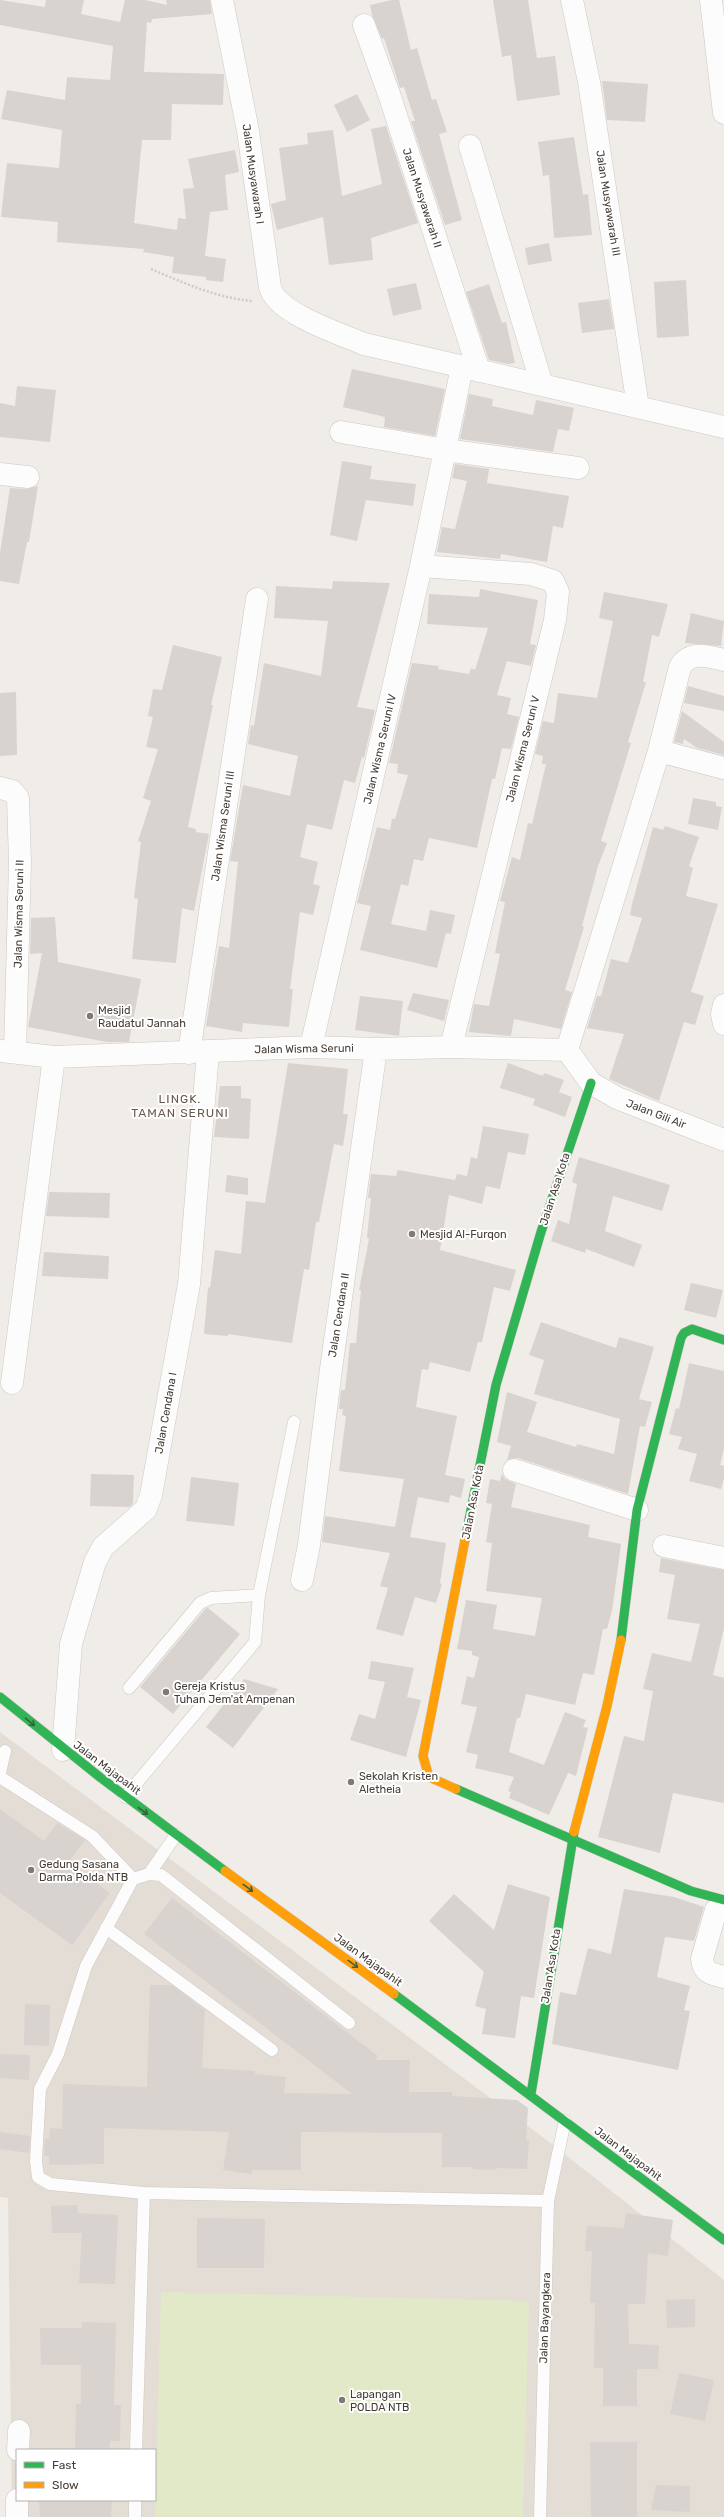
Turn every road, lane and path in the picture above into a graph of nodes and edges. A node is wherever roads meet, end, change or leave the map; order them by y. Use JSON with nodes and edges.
{"nodes":[{"id":1,"x":222,"y":0,"type":"edge"},
{"id":2,"x":572,"y":0,"type":"edge"},
{"id":3,"x":711,"y":0,"type":"edge"},
{"id":4,"x":364,"y":25,"type":"dead end"},
{"id":5,"x":724,"y":113,"type":"edge"},
{"id":6,"x":470,"y":146,"type":"dead end"},
{"id":7,"x":151,"y":269,"type":"dead end"},
{"id":8,"x":281,"y":304,"type":"junction"},
{"id":9,"x":470,"y":369,"type":"junction"},
{"id":10,"x":542,"y":385,"type":"junction"},
{"id":11,"x":638,"y":407,"type":"junction"},
{"id":12,"x":724,"y":427,"type":"edge"},
{"id":13,"x":341,"y":432,"type":"dead end"},
{"id":14,"x":445,"y":450,"type":"junction"},
{"id":15,"x":578,"y":468,"type":"dead end"},
{"id":16,"x":0,"y":474,"type":"edge"},
{"id":17,"x":28,"y":477,"type":"dead end"},
{"id":18,"x":421,"y":566,"type":"junction"},
{"id":19,"x":257,"y":599,"type":"dead end"},
{"id":20,"x":724,"y":660,"type":"edge"},
{"id":21,"x":659,"y":751,"type":"junction"},
{"id":22,"x":724,"y":768,"type":"edge"},
{"id":23,"x":0,"y":788,"type":"edge"},
{"id":24,"x":724,"y":1005,"type":"edge"},
{"id":25,"x":724,"y":1024,"type":"edge"},
{"id":26,"x":311,"y":1047,"type":"junction"},
{"id":27,"x":451,"y":1047,"type":"junction"},
{"id":28,"x":376,"y":1049,"type":"junction"},
{"id":29,"x":567,"y":1050,"type":"junction"},
{"id":30,"x":8,"y":1051,"type":"edge"},
{"id":31,"x":199,"y":1052,"type":"junction"},
{"id":32,"x":54,"y":1057,"type":"junction"},
{"id":33,"x":591,"y":1083,"type":"junction"},
{"id":34,"x":724,"y":1140,"type":"edge"},
{"id":35,"x":724,"y":1340,"type":"edge"},
{"id":36,"x":12,"y":1383,"type":"dead end"},
{"id":37,"x":294,"y":1422,"type":"dead end"},
{"id":38,"x":514,"y":1470,"type":"dead end"},
{"id":39,"x":637,"y":1510,"type":"junction"},
{"id":40,"x":664,"y":1546,"type":"dead end"},
{"id":41,"x":724,"y":1558,"type":"edge"},
{"id":42,"x":302,"y":1580,"type":"dead end"},
{"id":43,"x":259,"y":1595,"type":"junction"},
{"id":44,"x":129,"y":1688,"type":"dead end"},
{"id":45,"x":0,"y":1697,"type":"edge"},
{"id":46,"x":64,"y":1750,"type":"junction"},
{"id":47,"x":5,"y":1751,"type":"dead end"},
{"id":48,"x":0,"y":1773,"type":"edge"},
{"id":49,"x":0,"y":1777,"type":"edge"},
{"id":50,"x":125,"y":1797,"type":"junction"},
{"id":51,"x":176,"y":1835,"type":"junction"},
{"id":52,"x":572,"y":1839,"type":"junction"},
{"id":53,"x":149,"y":1874,"type":"junction"},
{"id":54,"x":134,"y":1879,"type":"junction"},
{"id":55,"x":719,"y":1903,"type":"edge"},
{"id":56,"x":106,"y":1928,"type":"junction"},
{"id":57,"x":724,"y":1978,"type":"edge"},
{"id":58,"x":349,"y":2023,"type":"dead end"},
{"id":59,"x":272,"y":2050,"type":"dead end"},
{"id":60,"x":531,"y":2094,"type":"junction"},
{"id":61,"x":565,"y":2121,"type":"junction"},
{"id":62,"x":144,"y":2193,"type":"junction"},
{"id":63,"x":548,"y":2201,"type":"junction"},
{"id":64,"x":724,"y":2240,"type":"edge"},
{"id":65,"x":136,"y":2449,"type":"edge"},
{"id":66,"x":17,"y":2501,"type":"edge"},
{"id":67,"x":135,"y":2501,"type":"edge"},
{"id":68,"x":17,"y":2517,"type":"edge"},
{"id":69,"x":135,"y":2517,"type":"edge"},
{"id":70,"x":540,"y":2517,"type":"edge"}],
"edges":[{"from":1,"to":8,"type":"street","name":"Jalan Musyawarah I"},
{"from":2,"to":11,"type":"street","name":"Jalan Musyawarah III"},
{"from":3,"to":5,"type":"street"},
{"from":4,"to":9,"type":"street","name":"Jalan Musyawarah II"},
{"from":6,"to":10,"type":"street"},
{"from":7,"to":8,"type":"path"},
{"from":8,"to":9,"type":"street","name":"Jalan Musyawarah I"},
{"from":9,"to":10,"type":"street","name":"Jalan Musyawarah I"},
{"from":9,"to":14,"type":"street","name":"Jalan Wisma Seruni IV"},
{"from":10,"to":11,"type":"street","name":"Jalan Musyawarah I"},
{"from":11,"to":12,"type":"street","name":"Jalan Musyawarah I"},
{"from":13,"to":14,"type":"street"},
{"from":14,"to":15,"type":"street"},
{"from":14,"to":18,"type":"street","name":"Jalan Wisma Seruni IV"},
{"from":16,"to":17,"type":"street"},
{"from":18,"to":26,"type":"street","name":"Jalan Wisma Seruni IV"},
{"from":18,"to":27,"type":"street","name":"Jalan Wisma Seruni V"},
{"from":19,"to":31,"type":"street","name":"Jalan Wisma Seruni III"},
{"from":20,"to":21,"type":"street"},
{"from":21,"to":22,"type":"street"},
{"from":21,"to":29,"type":"street"},
{"from":23,"to":30,"type":"street","name":"Jalan Wisma Seruni II"},
{"from":24,"to":25,"type":"street"},
{"from":26,"to":28,"type":"street","name":"Jalan Wisma Seruni"},
{"from":26,"to":31,"type":"street","name":"Jalan Wisma Seruni"},
{"from":27,"to":28,"type":"street","name":"Jalan Wisma Seruni"},
{"from":27,"to":29,"type":"street","name":"Jalan Wisma Seruni"},
{"from":28,"to":42,"type":"street","name":"Jalan Cendana II"},
{"from":29,"to":33,"type":"street"},
{"from":30,"to":32,"type":"street","name":"Jalan Wisma Seruni"},
{"from":31,"to":32,"type":"street","name":"Jalan Wisma Seruni"},
{"from":31,"to":46,"type":"street","name":"Jalan Cendana I"},
{"from":32,"to":36,"type":"street"},
{"from":33,"to":34,"type":"street","name":"Jalan Gili Air"},
{"from":33,"to":52,"type":"street","name":"Jalan Asa Kota"},
{"from":35,"to":39,"type":"street","name":"Jalan Asa Kota"},
{"from":37,"to":43,"type":"lane"},
{"from":38,"to":39,"type":"street"},
{"from":39,"to":52,"type":"street","name":"Jalan Asa Kota"},
{"from":40,"to":41,"type":"street"},
{"from":43,"to":44,"type":"lane"},
{"from":43,"to":50,"type":"lane"},
{"from":45,"to":46,"type":"street","name":"Jalan Majapahit","one_way":true},
{"from":46,"to":50,"type":"street","name":"Jalan Majapahit"},
{"from":47,"to":48,"type":"lane"},
{"from":49,"to":54,"type":"lane"},
{"from":50,"to":51,"type":"street","name":"Jalan Majapahit","one_way":true},
{"from":51,"to":53,"type":"lane"},
{"from":51,"to":60,"type":"street","name":"Jalan Majapahit","one_way":true},
{"from":52,"to":55,"type":"street","name":"Jalan Asa Kota"},
{"from":52,"to":60,"type":"street","name":"Jalan Asa Kota"},
{"from":53,"to":54,"type":"lane"},
{"from":53,"to":58,"type":"lane"},
{"from":54,"to":56,"type":"lane"},
{"from":55,"to":57,"type":"street","name":"Jalan Asa Kota"},
{"from":56,"to":59,"type":"lane"},
{"from":56,"to":62,"type":"lane"},
{"from":60,"to":61,"type":"street","name":"Jalan Majapahit"},
{"from":61,"to":63,"type":"lane","name":"Jalan Bayangkara"},
{"from":61,"to":64,"type":"street","name":"Jalan Majapahit"},
{"from":62,"to":63,"type":"lane"},
{"from":62,"to":65,"type":"lane"},
{"from":63,"to":70,"type":"lane","name":"Jalan Bayangkara"},
{"from":66,"to":68,"type":"street"},
{"from":67,"to":69,"type":"lane"}]}
